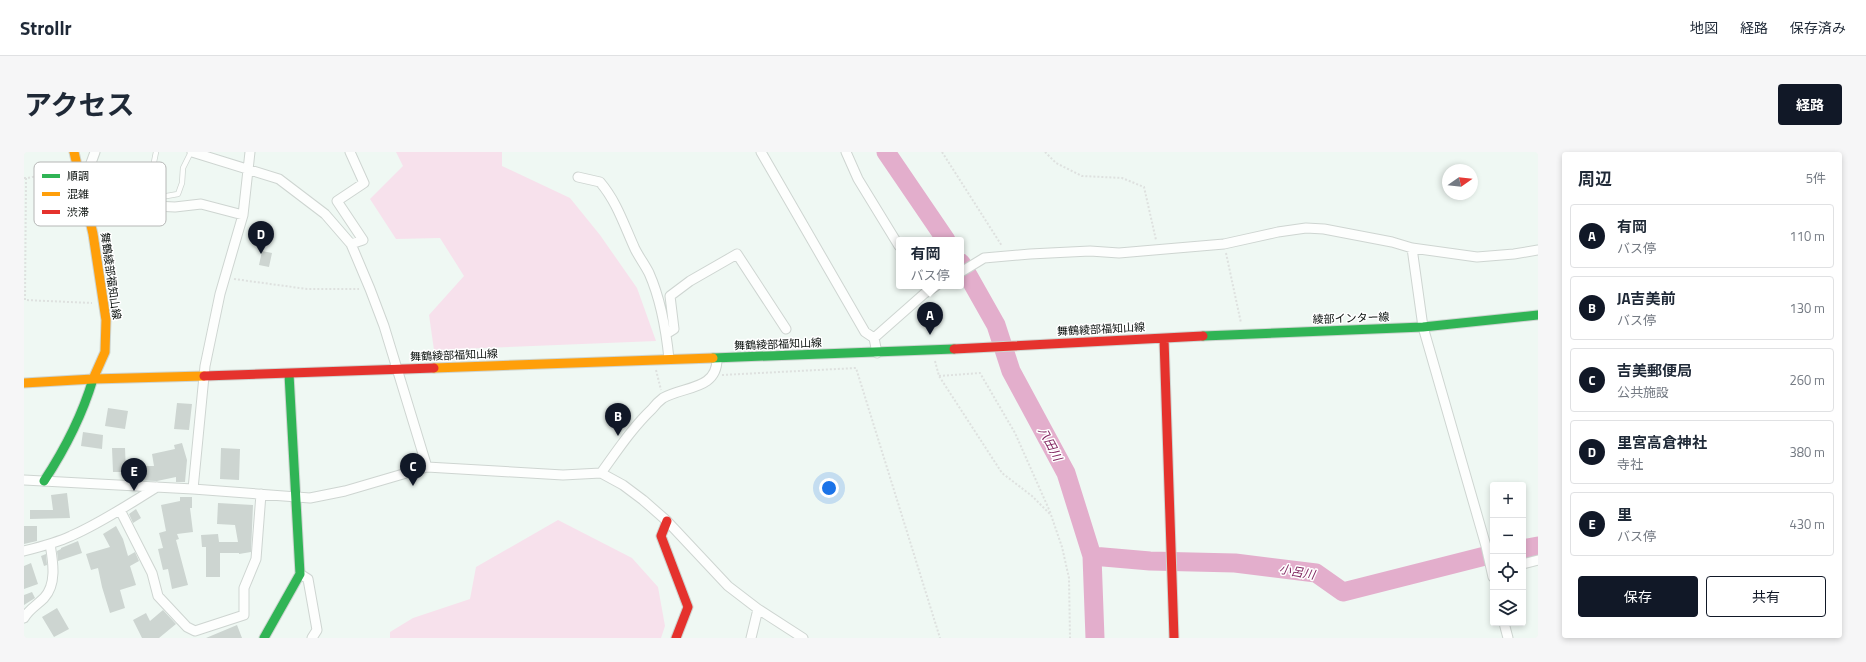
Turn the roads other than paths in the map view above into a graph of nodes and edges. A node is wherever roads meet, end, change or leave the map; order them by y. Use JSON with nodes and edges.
{"nodes":[{"id":1,"x":74,"y":152,"type":"edge"},
{"id":2,"x":95,"y":152,"type":"edge"},
{"id":3,"x":156,"y":152,"type":"edge"},
{"id":4,"x":191,"y":152,"type":"edge"},
{"id":5,"x":250,"y":152,"type":"edge"},
{"id":6,"x":350,"y":152,"type":"edge"},
{"id":7,"x":761,"y":152,"type":"edge"},
{"id":8,"x":846,"y":152,"type":"edge"},
{"id":9,"x":77,"y":162,"type":"edge"},
{"id":10,"x":91,"y":162,"type":"edge"},
{"id":11,"x":154,"y":162,"type":"edge"},
{"id":12,"x":247,"y":169,"type":"junction"},
{"id":13,"x":578,"y":177,"type":"dead end"},
{"id":14,"x":166,"y":196,"type":"edge"},
{"id":15,"x":166,"y":207,"type":"edge"},
{"id":16,"x":243,"y":215,"type":"junction"},
{"id":17,"x":91,"y":226,"type":"edge"},
{"id":18,"x":896,"y":241,"type":"edge"},
{"id":19,"x":351,"y":244,"type":"junction"},
{"id":20,"x":1412,"y":248,"type":"junction"},
{"id":21,"x":1538,"y":250,"type":"edge"},
{"id":22,"x":964,"y":270,"type":"edge"},
{"id":23,"x":923,"y":290,"type":"edge"},
{"id":24,"x":1538,"y":315,"type":"edge"},
{"id":25,"x":1423,"y":327,"type":"junction"},
{"id":26,"x":786,"y":329,"type":"dead end"},
{"id":27,"x":666,"y":334,"type":"junction"},
{"id":28,"x":874,"y":338,"type":"junction"},
{"id":29,"x":1164,"y":338,"type":"junction"},
{"id":30,"x":877,"y":353,"type":"junction"},
{"id":31,"x":669,"y":359,"type":"junction"},
{"id":32,"x":717,"y":359,"type":"junction"},
{"id":33,"x":397,"y":370,"type":"junction"},
{"id":34,"x":289,"y":374,"type":"junction"},
{"id":35,"x":204,"y":376,"type":"junction"},
{"id":36,"x":93,"y":379,"type":"junction"},
{"id":37,"x":24,"y":383,"type":"edge"},
{"id":38,"x":427,"y":467,"type":"junction"},
{"id":39,"x":601,"y":473,"type":"junction"},
{"id":40,"x":24,"y":480,"type":"edge"},
{"id":41,"x":44,"y":481,"type":"junction"},
{"id":42,"x":157,"y":487,"type":"junction"},
{"id":43,"x":193,"y":489,"type":"junction"},
{"id":44,"x":261,"y":494,"type":"junction"},
{"id":45,"x":294,"y":495,"type":"junction"},
{"id":46,"x":120,"y":510,"type":"junction"},
{"id":47,"x":667,"y":521,"type":"junction"},
{"id":48,"x":50,"y":544,"type":"junction"},
{"id":49,"x":24,"y":551,"type":"edge"},
{"id":50,"x":1538,"y":560,"type":"edge"},
{"id":51,"x":1490,"y":563,"type":"edge"},
{"id":52,"x":1526,"y":563,"type":"edge"},
{"id":53,"x":300,"y":574,"type":"junction"},
{"id":54,"x":758,"y":609,"type":"junction"},
{"id":55,"x":24,"y":618,"type":"edge"},
{"id":56,"x":1505,"y":626,"type":"edge"},
{"id":57,"x":264,"y":638,"type":"edge"},
{"id":58,"x":312,"y":638,"type":"edge"},
{"id":59,"x":676,"y":638,"type":"edge"},
{"id":60,"x":751,"y":638,"type":"edge"},
{"id":61,"x":803,"y":638,"type":"edge"},
{"id":62,"x":1174,"y":638,"type":"edge"},
{"id":63,"x":1508,"y":638,"type":"edge"}],
"edges":[{"from":1,"to":9,"type":"main road","name":"舞鶴綾部福知山線"},
{"from":2,"to":10,"type":"street"},
{"from":3,"to":11,"type":"lane"},
{"from":4,"to":12,"type":"street"},
{"from":4,"to":14,"type":"lane"},
{"from":5,"to":12,"type":"street"},
{"from":6,"to":19,"type":"street"},
{"from":7,"to":28,"type":"street"},
{"from":8,"to":18,"type":"street"},
{"from":12,"to":16,"type":"street"},
{"from":12,"to":19,"type":"street"},
{"from":13,"to":27,"type":"street"},
{"from":15,"to":16,"type":"street"},
{"from":16,"to":35,"type":"street"},
{"from":17,"to":36,"type":"main road","name":"舞鶴綾部福知山線"},
{"from":19,"to":33,"type":"street"},
{"from":20,"to":21,"type":"street"},
{"from":20,"to":22,"type":"street"},
{"from":20,"to":25,"type":"street"},
{"from":23,"to":28,"type":"street"},
{"from":24,"to":25,"type":"main road","name":"綾部インター線"},
{"from":25,"to":29,"type":"main road","name":"綾部インター線"},
{"from":25,"to":51,"type":"street"},
{"from":26,"to":27,"type":"street"},
{"from":27,"to":31,"type":"street"},
{"from":28,"to":30,"type":"street"},
{"from":29,"to":30,"type":"main road","name":"舞鶴綾部福知山線"},
{"from":29,"to":62,"type":"main road"},
{"from":30,"to":32,"type":"main road","name":"舞鶴綾部福知山線"},
{"from":31,"to":32,"type":"main road","name":"舞鶴綾部福知山線"},
{"from":31,"to":33,"type":"main road","name":"舞鶴綾部福知山線"},
{"from":32,"to":39,"type":"street"},
{"from":33,"to":34,"type":"main road","name":"舞鶴綾部福知山線"},
{"from":33,"to":38,"type":"street"},
{"from":34,"to":35,"type":"main road","name":"舞鶴綾部福知山線"},
{"from":34,"to":45,"type":"main road"},
{"from":35,"to":36,"type":"main road","name":"舞鶴綾部福知山線"},
{"from":35,"to":43,"type":"street"},
{"from":36,"to":37,"type":"main road","name":"舞鶴綾部福知山線"},
{"from":36,"to":41,"type":"main road"},
{"from":38,"to":39,"type":"street"},
{"from":38,"to":45,"type":"street"},
{"from":39,"to":47,"type":"street"},
{"from":40,"to":41,"type":"street"},
{"from":41,"to":42,"type":"street"},
{"from":42,"to":43,"type":"street"},
{"from":42,"to":46,"type":"street"},
{"from":43,"to":44,"type":"street"},
{"from":44,"to":45,"type":"street"},
{"from":44,"to":46,"type":"street"},
{"from":45,"to":53,"type":"main road"},
{"from":46,"to":48,"type":"street"},
{"from":47,"to":54,"type":"street"},
{"from":47,"to":59,"type":"main road"},
{"from":48,"to":49,"type":"street"},
{"from":48,"to":55,"type":"street"},
{"from":50,"to":52,"type":"street"},
{"from":53,"to":57,"type":"main road"},
{"from":53,"to":58,"type":"street"},
{"from":54,"to":60,"type":"street"},
{"from":54,"to":61,"type":"street"},
{"from":56,"to":63,"type":"street"}]}
